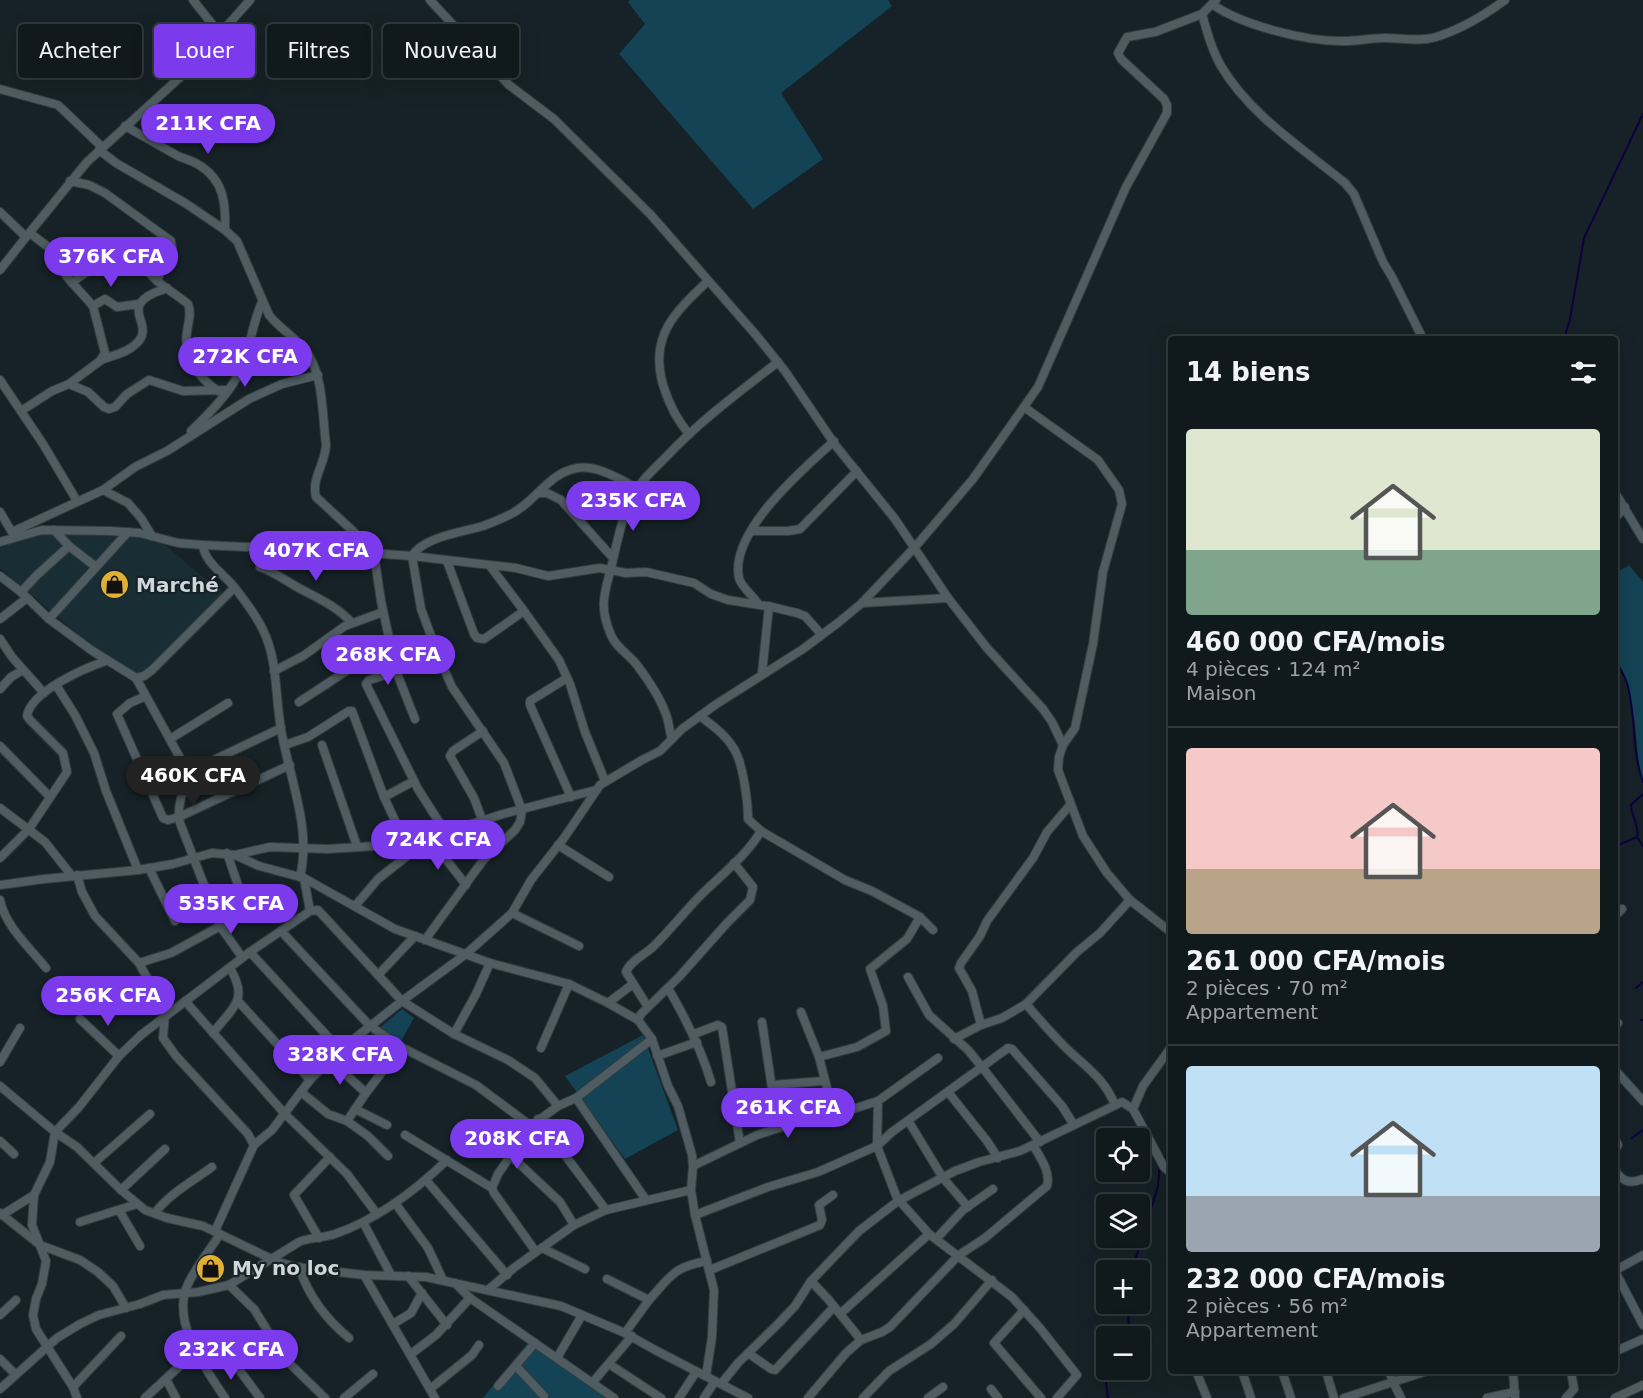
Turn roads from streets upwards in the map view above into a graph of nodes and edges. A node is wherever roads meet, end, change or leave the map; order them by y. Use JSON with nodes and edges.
{"nodes":[{"id":1,"x":193,"y":0,"type":"edge"},
{"id":2,"x":250,"y":0,"type":"edge"},
{"id":3,"x":430,"y":0,"type":"edge"},
{"id":4,"x":1214,"y":2,"type":"edge"},
{"id":5,"x":1500,"y":2,"type":"edge"},
{"id":6,"x":1202,"y":14,"type":"junction"},
{"id":7,"x":212,"y":24,"type":"edge"},
{"id":8,"x":229,"y":24,"type":"edge"},
{"id":9,"x":179,"y":78,"type":"edge"},
{"id":10,"x":0,"y":89,"type":"edge"},
{"id":11,"x":125,"y":126,"type":"junction"},
{"id":12,"x":101,"y":148,"type":"junction"},
{"id":13,"x":70,"y":181,"type":"junction"},
{"id":14,"x":0,"y":213,"type":"edge"},
{"id":15,"x":225,"y":230,"type":"junction"},
{"id":16,"x":28,"y":235,"type":"junction"},
{"id":17,"x":0,"y":270,"type":"edge"},
{"id":18,"x":157,"y":280,"type":"junction"},
{"id":19,"x":708,"y":281,"type":"junction"},
{"id":20,"x":72,"y":283,"type":"junction"},
{"id":21,"x":167,"y":288,"type":"junction"},
{"id":22,"x":262,"y":302,"type":"junction"},
{"id":23,"x":140,"y":304,"type":"junction"},
{"id":24,"x":93,"y":306,"type":"junction"},
{"id":25,"x":1422,"y":336,"type":"edge"},
{"id":26,"x":100,"y":361,"type":"junction"},
{"id":27,"x":778,"y":362,"type":"junction"},
{"id":28,"x":318,"y":375,"type":"junction"},
{"id":29,"x":0,"y":380,"type":"edge"},
{"id":30,"x":69,"y":384,"type":"junction"},
{"id":31,"x":228,"y":390,"type":"junction"},
{"id":32,"x":218,"y":391,"type":"junction"},
{"id":33,"x":1024,"y":407,"type":"junction"},
{"id":34,"x":21,"y":411,"type":"junction"},
{"id":35,"x":689,"y":434,"type":"junction"},
{"id":36,"x":834,"y":441,"type":"junction"},
{"id":37,"x":179,"y":443,"type":"junction"},
{"id":38,"x":857,"y":471,"type":"junction"},
{"id":39,"x":637,"y":488,"type":"junction"},
{"id":40,"x":103,"y":490,"type":"junction"},
{"id":41,"x":538,"y":493,"type":"junction"},
{"id":42,"x":1618,"y":497,"type":"edge"},
{"id":43,"x":77,"y":501,"type":"junction"},
{"id":44,"x":1625,"y":507,"type":"junction"},
{"id":45,"x":0,"y":512,"type":"edge"},
{"id":46,"x":1618,"y":515,"type":"edge"},
{"id":47,"x":54,"y":530,"type":"junction"},
{"id":48,"x":751,"y":531,"type":"junction"},
{"id":49,"x":128,"y":532,"type":"junction"},
{"id":50,"x":13,"y":535,"type":"junction"},
{"id":51,"x":152,"y":536,"type":"junction"},
{"id":52,"x":1643,"y":539,"type":"edge"},
{"id":53,"x":0,"y":542,"type":"edge"},
{"id":54,"x":203,"y":545,"type":"junction"},
{"id":55,"x":69,"y":546,"type":"junction"},
{"id":56,"x":915,"y":547,"type":"junction"},
{"id":57,"x":374,"y":554,"type":"junction"},
{"id":58,"x":412,"y":556,"type":"junction"},
{"id":59,"x":613,"y":558,"type":"junction"},
{"id":60,"x":447,"y":561,"type":"junction"},
{"id":61,"x":490,"y":566,"type":"junction"},
{"id":62,"x":96,"y":567,"type":"junction"},
{"id":63,"x":260,"y":567,"type":"dead end"},
{"id":64,"x":610,"y":571,"type":"junction"},
{"id":65,"x":0,"y":576,"type":"edge"},
{"id":66,"x":234,"y":588,"type":"junction"},
{"id":67,"x":24,"y":595,"type":"junction"},
{"id":68,"x":948,"y":598,"type":"junction"},
{"id":69,"x":862,"y":603,"type":"junction"},
{"id":70,"x":758,"y":604,"type":"junction"},
{"id":71,"x":769,"y":606,"type":"junction"},
{"id":72,"x":524,"y":611,"type":"junction"},
{"id":73,"x":383,"y":612,"type":"junction"},
{"id":74,"x":49,"y":619,"type":"junction"},
{"id":75,"x":0,"y":620,"type":"edge"},
{"id":76,"x":352,"y":623,"type":"junction"},
{"id":77,"x":821,"y":634,"type":"junction"},
{"id":78,"x":0,"y":639,"type":"edge"},
{"id":79,"x":385,"y":643,"type":"junction"},
{"id":80,"x":106,"y":661,"type":"junction"},
{"id":81,"x":23,"y":670,"type":"junction"},
{"id":82,"x":274,"y":671,"type":"junction"},
{"id":83,"x":396,"y":672,"type":"junction"},
{"id":84,"x":762,"y":673,"type":"junction"},
{"id":85,"x":136,"y":678,"type":"junction"},
{"id":86,"x":567,"y":678,"type":"junction"},
{"id":87,"x":56,"y":685,"type":"junction"},
{"id":88,"x":0,"y":689,"type":"edge"},
{"id":89,"x":44,"y":693,"type":"junction"},
{"id":90,"x":146,"y":696,"type":"junction"},
{"id":91,"x":299,"y":702,"type":"dead end"},
{"id":92,"x":228,"y":703,"type":"dead end"},
{"id":93,"x":700,"y":716,"type":"junction"},
{"id":94,"x":415,"y":719,"type":"dead end"},
{"id":95,"x":281,"y":728,"type":"junction"},
{"id":96,"x":483,"y":731,"type":"junction"},
{"id":97,"x":170,"y":739,"type":"junction"},
{"id":98,"x":672,"y":739,"type":"junction"},
{"id":99,"x":285,"y":745,"type":"junction"},
{"id":100,"x":322,"y":745,"type":"dead end"},
{"id":101,"x":1063,"y":745,"type":"junction"},
{"id":102,"x":0,"y":746,"type":"edge"},
{"id":103,"x":290,"y":765,"type":"junction"},
{"id":104,"x":190,"y":776,"type":"junction"},
{"id":105,"x":414,"y":781,"type":"junction"},
{"id":106,"x":605,"y":781,"type":"junction"},
{"id":107,"x":596,"y":790,"type":"junction"},
{"id":108,"x":50,"y":797,"type":"junction"},
{"id":109,"x":384,"y":797,"type":"junction"},
{"id":110,"x":571,"y":797,"type":"junction"},
{"id":111,"x":1070,"y":805,"type":"junction"},
{"id":112,"x":0,"y":808,"type":"edge"},
{"id":113,"x":522,"y":810,"type":"junction"},
{"id":114,"x":178,"y":817,"type":"junction"},
{"id":115,"x":483,"y":822,"type":"junction"},
{"id":116,"x":29,"y":829,"type":"junction"},
{"id":117,"x":761,"y":831,"type":"junction"},
{"id":118,"x":446,"y":833,"type":"junction"},
{"id":119,"x":427,"y":841,"type":"junction"},
{"id":120,"x":406,"y":844,"type":"junction"},
{"id":121,"x":558,"y":845,"type":"junction"},
{"id":122,"x":357,"y":846,"type":"junction"},
{"id":123,"x":304,"y":848,"type":"junction"},
{"id":124,"x":231,"y":854,"type":"junction"},
{"id":125,"x":194,"y":857,"type":"junction"},
{"id":126,"x":0,"y":858,"type":"edge"},
{"id":127,"x":734,"y":864,"type":"junction"},
{"id":128,"x":149,"y":868,"type":"junction"},
{"id":129,"x":138,"y":870,"type":"junction"},
{"id":130,"x":75,"y":876,"type":"junction"},
{"id":131,"x":609,"y":877,"type":"dead end"},
{"id":132,"x":302,"y":878,"type":"junction"},
{"id":133,"x":0,"y":885,"type":"edge"},
{"id":134,"x":466,"y":885,"type":"junction"},
{"id":135,"x":0,"y":900,"type":"edge"},
{"id":136,"x":1130,"y":900,"type":"junction"},
{"id":137,"x":355,"y":906,"type":"junction"},
{"id":138,"x":310,"y":911,"type":"junction"},
{"id":139,"x":512,"y":913,"type":"junction"},
{"id":140,"x":920,"y":917,"type":"junction"},
{"id":141,"x":175,"y":921,"type":"dead end"},
{"id":142,"x":220,"y":926,"type":"junction"},
{"id":143,"x":933,"y":930,"type":"dead end"},
{"id":144,"x":1168,"y":930,"type":"edge"},
{"id":145,"x":281,"y":931,"type":"junction"},
{"id":146,"x":415,"y":936,"type":"junction"},
{"id":147,"x":424,"y":940,"type":"junction"},
{"id":148,"x":579,"y":946,"type":"dead end"},
{"id":149,"x":466,"y":954,"type":"junction"},
{"id":150,"x":246,"y":955,"type":"junction"},
{"id":151,"x":139,"y":963,"type":"junction"},
{"id":152,"x":490,"y":963,"type":"junction"},
{"id":153,"x":46,"y":968,"type":"dead end"},
{"id":154,"x":230,"y":968,"type":"junction"},
{"id":155,"x":378,"y":975,"type":"junction"},
{"id":156,"x":908,"y":977,"type":"dead end"},
{"id":157,"x":569,"y":984,"type":"junction"},
{"id":158,"x":633,"y":984,"type":"junction"},
{"id":159,"x":668,"y":988,"type":"junction"},
{"id":160,"x":185,"y":1001,"type":"junction"},
{"id":161,"x":238,"y":1001,"type":"junction"},
{"id":162,"x":402,"y":1001,"type":"junction"},
{"id":163,"x":608,"y":1003,"type":"junction"},
{"id":164,"x":1026,"y":1004,"type":"junction"},
{"id":165,"x":649,"y":1005,"type":"junction"},
{"id":166,"x":801,"y":1012,"type":"dead end"},
{"id":167,"x":165,"y":1014,"type":"junction"},
{"id":168,"x":80,"y":1019,"type":"dead end"},
{"id":169,"x":638,"y":1020,"type":"junction"},
{"id":170,"x":762,"y":1022,"type":"dead end"},
{"id":171,"x":981,"y":1025,"type":"junction"},
{"id":172,"x":370,"y":1026,"type":"junction"},
{"id":173,"x":20,"y":1028,"type":"dead end"},
{"id":174,"x":213,"y":1033,"type":"junction"},
{"id":175,"x":454,"y":1034,"type":"junction"},
{"id":176,"x":696,"y":1038,"type":"junction"},
{"id":177,"x":652,"y":1039,"type":"junction"},
{"id":178,"x":954,"y":1039,"type":"junction"},
{"id":179,"x":401,"y":1047,"type":"junction"},
{"id":180,"x":541,"y":1048,"type":"dead end"},
{"id":181,"x":340,"y":1050,"type":"junction"},
{"id":182,"x":1168,"y":1052,"type":"edge"},
{"id":183,"x":119,"y":1056,"type":"junction"},
{"id":184,"x":657,"y":1056,"type":"junction"},
{"id":185,"x":819,"y":1057,"type":"junction"},
{"id":186,"x":938,"y":1058,"type":"dead end"},
{"id":187,"x":330,"y":1060,"type":"junction"},
{"id":188,"x":0,"y":1062,"type":"edge"},
{"id":189,"x":982,"y":1067,"type":"junction"},
{"id":190,"x":1618,"y":1073,"type":"edge"},
{"id":191,"x":310,"y":1080,"type":"junction"},
{"id":192,"x":824,"y":1081,"type":"junction"},
{"id":193,"x":711,"y":1082,"type":"dead end"},
{"id":194,"x":772,"y":1085,"type":"junction"},
{"id":195,"x":0,"y":1086,"type":"edge"},
{"id":196,"x":301,"y":1092,"type":"junction"},
{"id":197,"x":948,"y":1092,"type":"junction"},
{"id":198,"x":366,"y":1093,"type":"junction"},
{"id":199,"x":576,"y":1098,"type":"junction"},
{"id":200,"x":878,"y":1101,"type":"junction"},
{"id":201,"x":1643,"y":1101,"type":"edge"},
{"id":202,"x":1115,"y":1105,"type":"junction"},
{"id":203,"x":558,"y":1106,"type":"junction"},
{"id":204,"x":356,"y":1109,"type":"junction"},
{"id":205,"x":1133,"y":1109,"type":"junction"},
{"id":206,"x":284,"y":1113,"type":"junction"},
{"id":207,"x":150,"y":1114,"type":"dead end"},
{"id":208,"x":834,"y":1115,"type":"junction"},
{"id":209,"x":538,"y":1119,"type":"junction"},
{"id":210,"x":347,"y":1122,"type":"junction"},
{"id":211,"x":909,"y":1122,"type":"junction"},
{"id":212,"x":387,"y":1125,"type":"dead end"},
{"id":213,"x":1074,"y":1125,"type":"junction"},
{"id":214,"x":531,"y":1126,"type":"junction"},
{"id":215,"x":778,"y":1128,"type":"junction"},
{"id":216,"x":55,"y":1132,"type":"junction"},
{"id":217,"x":405,"y":1135,"type":"dead end"},
{"id":218,"x":0,"y":1142,"type":"edge"},
{"id":219,"x":740,"y":1143,"type":"junction"},
{"id":220,"x":1037,"y":1143,"type":"junction"},
{"id":221,"x":254,"y":1145,"type":"junction"},
{"id":222,"x":877,"y":1146,"type":"junction"},
{"id":223,"x":165,"y":1149,"type":"dead end"},
{"id":224,"x":15,"y":1154,"type":"dead end"},
{"id":225,"x":511,"y":1155,"type":"junction"},
{"id":226,"x":388,"y":1156,"type":"dead end"},
{"id":227,"x":330,"y":1157,"type":"junction"},
{"id":228,"x":998,"y":1158,"type":"junction"},
{"id":229,"x":447,"y":1160,"type":"junction"},
{"id":230,"x":94,"y":1163,"type":"junction"},
{"id":231,"x":693,"y":1166,"type":"junction"},
{"id":232,"x":212,"y":1167,"type":"dead end"},
{"id":233,"x":1168,"y":1170,"type":"edge"},
{"id":234,"x":1618,"y":1174,"type":"edge"},
{"id":235,"x":944,"y":1178,"type":"junction"},
{"id":236,"x":1643,"y":1179,"type":"edge"},
{"id":237,"x":426,"y":1180,"type":"junction"},
{"id":238,"x":492,"y":1188,"type":"junction"},
{"id":239,"x":993,"y":1189,"type":"dead end"},
{"id":240,"x":121,"y":1190,"type":"junction"},
{"id":241,"x":691,"y":1190,"type":"junction"},
{"id":242,"x":34,"y":1195,"type":"junction"},
{"id":243,"x":833,"y":1195,"type":"dead end"},
{"id":244,"x":646,"y":1200,"type":"junction"},
{"id":245,"x":396,"y":1203,"type":"junction"},
{"id":246,"x":137,"y":1204,"type":"junction"},
{"id":247,"x":968,"y":1207,"type":"junction"},
{"id":248,"x":119,"y":1210,"type":"junction"},
{"id":249,"x":606,"y":1210,"type":"junction"},
{"id":250,"x":155,"y":1213,"type":"junction"},
{"id":251,"x":1,"y":1214,"type":"edge"},
{"id":252,"x":377,"y":1214,"type":"junction"},
{"id":253,"x":695,"y":1215,"type":"junction"},
{"id":254,"x":80,"y":1222,"type":"dead end"},
{"id":255,"x":363,"y":1222,"type":"junction"},
{"id":256,"x":574,"y":1225,"type":"junction"},
{"id":257,"x":218,"y":1232,"type":"junction"},
{"id":258,"x":933,"y":1237,"type":"junction"},
{"id":259,"x":319,"y":1238,"type":"junction"},
{"id":260,"x":39,"y":1245,"type":"junction"},
{"id":261,"x":140,"y":1246,"type":"dead end"},
{"id":262,"x":539,"y":1250,"type":"junction"},
{"id":263,"x":959,"y":1255,"type":"junction"},
{"id":264,"x":1643,"y":1255,"type":"edge"},
{"id":265,"x":272,"y":1259,"type":"junction"},
{"id":266,"x":707,"y":1261,"type":"junction"},
{"id":267,"x":299,"y":1267,"type":"junction"},
{"id":268,"x":585,"y":1269,"type":"dead end"},
{"id":269,"x":710,"y":1270,"type":"junction"},
{"id":270,"x":1618,"y":1271,"type":"edge"},
{"id":271,"x":364,"y":1275,"type":"junction"},
{"id":272,"x":391,"y":1275,"type":"junction"},
{"id":273,"x":507,"y":1275,"type":"junction"},
{"id":274,"x":408,"y":1276,"type":"junction"},
{"id":275,"x":1618,"y":1276,"type":"edge"},
{"id":276,"x":607,"y":1279,"type":"dead end"},
{"id":277,"x":443,"y":1280,"type":"junction"},
{"id":278,"x":992,"y":1280,"type":"junction"},
{"id":279,"x":811,"y":1281,"type":"junction"},
{"id":280,"x":453,"y":1282,"type":"junction"},
{"id":281,"x":229,"y":1285,"type":"junction"},
{"id":282,"x":489,"y":1289,"type":"junction"},
{"id":283,"x":185,"y":1293,"type":"junction"},
{"id":284,"x":422,"y":1293,"type":"junction"},
{"id":285,"x":470,"y":1298,"type":"junction"},
{"id":286,"x":16,"y":1300,"type":"dead end"},
{"id":287,"x":648,"y":1300,"type":"junction"},
{"id":288,"x":834,"y":1307,"type":"junction"},
{"id":289,"x":126,"y":1308,"type":"junction"},
{"id":290,"x":1024,"y":1310,"type":"junction"},
{"id":291,"x":840,"y":1314,"type":"junction"},
{"id":292,"x":0,"y":1315,"type":"edge"},
{"id":293,"x":582,"y":1315,"type":"junction"},
{"id":294,"x":393,"y":1324,"type":"junction"},
{"id":295,"x":447,"y":1325,"type":"junction"},
{"id":296,"x":1643,"y":1325,"type":"edge"},
{"id":297,"x":628,"y":1334,"type":"junction"},
{"id":298,"x":121,"y":1336,"type":"dead end"},
{"id":299,"x":349,"y":1338,"type":"dead end"},
{"id":300,"x":1643,"y":1339,"type":"edge"},
{"id":301,"x":861,"y":1340,"type":"junction"},
{"id":302,"x":535,"y":1343,"type":"junction"},
{"id":303,"x":479,"y":1345,"type":"dead end"},
{"id":304,"x":46,"y":1348,"type":"junction"},
{"id":305,"x":1618,"y":1350,"type":"edge"},
{"id":306,"x":196,"y":1351,"type":"junction"},
{"id":307,"x":748,"y":1353,"type":"junction"},
{"id":308,"x":411,"y":1354,"type":"junction"},
{"id":309,"x":557,"y":1358,"type":"junction"},
{"id":310,"x":0,"y":1359,"type":"edge"},
{"id":311,"x":202,"y":1362,"type":"junction"},
{"id":312,"x":609,"y":1364,"type":"junction"},
{"id":313,"x":516,"y":1366,"type":"junction"},
{"id":314,"x":696,"y":1372,"type":"junction"},
{"id":315,"x":15,"y":1374,"type":"junction"},
{"id":316,"x":373,"y":1374,"type":"dead end"},
{"id":317,"x":1197,"y":1374,"type":"edge"},
{"id":318,"x":1243,"y":1374,"type":"edge"},
{"id":319,"x":1283,"y":1374,"type":"edge"},
{"id":320,"x":1327,"y":1374,"type":"edge"},
{"id":321,"x":1390,"y":1374,"type":"edge"},
{"id":322,"x":1409,"y":1374,"type":"edge"},
{"id":323,"x":1513,"y":1374,"type":"edge"},
{"id":324,"x":1572,"y":1374,"type":"edge"},
{"id":325,"x":706,"y":1376,"type":"junction"},
{"id":326,"x":166,"y":1379,"type":"junction"},
{"id":327,"x":593,"y":1382,"type":"junction"},
{"id":328,"x":718,"y":1382,"type":"junction"},
{"id":329,"x":1393,"y":1382,"type":"junction"},
{"id":330,"x":1643,"y":1385,"type":"edge"},
{"id":331,"x":498,"y":1386,"type":"dead end"},
{"id":332,"x":73,"y":1387,"type":"junction"},
{"id":333,"x":943,"y":1387,"type":"dead end"},
{"id":334,"x":0,"y":1389,"type":"edge"},
{"id":335,"x":430,"y":1389,"type":"junction"},
{"id":336,"x":992,"y":1389,"type":"dead end"},
{"id":337,"x":1515,"y":1395,"type":"edge"},
{"id":338,"x":544,"y":1396,"type":"dead end"},
{"id":339,"x":76,"y":1398,"type":"edge"},
{"id":340,"x":145,"y":1398,"type":"edge"},
{"id":341,"x":176,"y":1398,"type":"edge"},
{"id":342,"x":225,"y":1398,"type":"edge"},
{"id":343,"x":260,"y":1398,"type":"edge"},
{"id":344,"x":325,"y":1398,"type":"edge"},
{"id":345,"x":344,"y":1398,"type":"edge"},
{"id":346,"x":435,"y":1398,"type":"edge"},
{"id":347,"x":614,"y":1398,"type":"edge"},
{"id":348,"x":662,"y":1398,"type":"edge"},
{"id":349,"x":680,"y":1398,"type":"edge"},
{"id":350,"x":704,"y":1398,"type":"edge"},
{"id":351,"x":748,"y":1398,"type":"edge"},
{"id":352,"x":808,"y":1398,"type":"edge"},
{"id":353,"x":863,"y":1398,"type":"edge"},
{"id":354,"x":928,"y":1398,"type":"edge"},
{"id":355,"x":998,"y":1398,"type":"edge"},
{"id":356,"x":1041,"y":1398,"type":"edge"},
{"id":357,"x":1057,"y":1398,"type":"edge"},
{"id":358,"x":1207,"y":1398,"type":"edge"},
{"id":359,"x":1251,"y":1398,"type":"edge"},
{"id":360,"x":1291,"y":1398,"type":"edge"},
{"id":361,"x":1334,"y":1398,"type":"edge"},
{"id":362,"x":1344,"y":1398,"type":"edge"},
{"id":363,"x":1401,"y":1398,"type":"edge"},
{"id":364,"x":1487,"y":1398,"type":"edge"},
{"id":365,"x":1566,"y":1398,"type":"edge"},
{"id":366,"x":1615,"y":1398,"type":"edge"}],
"edges":[{"from":1,"to":7,"type":"street"},
{"from":2,"to":8,"type":"street"},
{"from":3,"to":19,"type":"street"},
{"from":4,"to":5,"type":"street"},
{"from":4,"to":6,"type":"street"},
{"from":6,"to":25,"type":"street"},
{"from":6,"to":33,"type":"street"},
{"from":9,"to":11,"type":"street"},
{"from":10,"to":12,"type":"street"},
{"from":11,"to":12,"type":"street"},
{"from":11,"to":15,"type":"street"},
{"from":12,"to":13,"type":"street"},
{"from":12,"to":15,"type":"street"},
{"from":13,"to":16,"type":"street"},
{"from":13,"to":18,"type":"street"},
{"from":14,"to":16,"type":"street"},
{"from":15,"to":22,"type":"street"},
{"from":16,"to":17,"type":"street"},
{"from":16,"to":20,"type":"street"},
{"from":18,"to":20,"type":"street"},
{"from":18,"to":21,"type":"street"},
{"from":19,"to":27,"type":"street"},
{"from":19,"to":35,"type":"street"},
{"from":20,"to":24,"type":"street"},
{"from":21,"to":23,"type":"street"},
{"from":21,"to":32,"type":"street"},
{"from":22,"to":28,"type":"street"},
{"from":22,"to":31,"type":"street"},
{"from":23,"to":24,"type":"street"},
{"from":23,"to":26,"type":"street"},
{"from":24,"to":26,"type":"street"},
{"from":26,"to":30,"type":"street"},
{"from":27,"to":35,"type":"street"},
{"from":27,"to":36,"type":"street"},
{"from":28,"to":37,"type":"street"},
{"from":28,"to":57,"type":"street"},
{"from":29,"to":34,"type":"street"},
{"from":30,"to":32,"type":"street"},
{"from":30,"to":34,"type":"street"},
{"from":31,"to":32,"type":"street"},
{"from":31,"to":37,"type":"street"},
{"from":33,"to":56,"type":"street"},
{"from":33,"to":101,"type":"street"},
{"from":34,"to":43,"type":"street"},
{"from":35,"to":39,"type":"street"},
{"from":36,"to":38,"type":"street"},
{"from":36,"to":48,"type":"street"},
{"from":37,"to":40,"type":"street"},
{"from":38,"to":48,"type":"street"},
{"from":38,"to":56,"type":"street"},
{"from":39,"to":41,"type":"street"},
{"from":39,"to":59,"type":"street"},
{"from":40,"to":43,"type":"street"},
{"from":40,"to":51,"type":"street"},
{"from":41,"to":58,"type":"street"},
{"from":41,"to":59,"type":"street"},
{"from":42,"to":44,"type":"street"},
{"from":43,"to":50,"type":"street"},
{"from":44,"to":46,"type":"street"},
{"from":44,"to":52,"type":"street"},
{"from":45,"to":50,"type":"street"},
{"from":47,"to":49,"type":"street"},
{"from":47,"to":50,"type":"street"},
{"from":47,"to":55,"type":"street"},
{"from":48,"to":70,"type":"street"},
{"from":49,"to":51,"type":"street"},
{"from":49,"to":62,"type":"street"},
{"from":50,"to":53,"type":"street"},
{"from":51,"to":54,"type":"street"},
{"from":54,"to":57,"type":"street"},
{"from":54,"to":66,"type":"street"},
{"from":55,"to":62,"type":"street"},
{"from":55,"to":67,"type":"street"},
{"from":56,"to":68,"type":"street"},
{"from":56,"to":69,"type":"street"},
{"from":57,"to":58,"type":"street"},
{"from":57,"to":73,"type":"street"},
{"from":58,"to":60,"type":"street"},
{"from":58,"to":96,"type":"street"},
{"from":59,"to":64,"type":"street"},
{"from":60,"to":61,"type":"street"},
{"from":60,"to":72,"type":"street"},
{"from":61,"to":64,"type":"street"},
{"from":61,"to":72,"type":"street"},
{"from":62,"to":74,"type":"street"},
{"from":63,"to":76,"type":"street"},
{"from":64,"to":70,"type":"street"},
{"from":64,"to":98,"type":"street"},
{"from":65,"to":67,"type":"street"},
{"from":66,"to":82,"type":"street"},
{"from":66,"to":85,"type":"street"},
{"from":67,"to":74,"type":"street"},
{"from":67,"to":75,"type":"street"},
{"from":68,"to":69,"type":"street"},
{"from":68,"to":101,"type":"street"},
{"from":69,"to":77,"type":"street"},
{"from":70,"to":71,"type":"street"},
{"from":71,"to":77,"type":"street"},
{"from":71,"to":84,"type":"street"},
{"from":72,"to":86,"type":"street"},
{"from":73,"to":76,"type":"street"},
{"from":73,"to":79,"type":"street"},
{"from":74,"to":80,"type":"street"},
{"from":76,"to":82,"type":"street"},
{"from":77,"to":84,"type":"street"},
{"from":78,"to":81,"type":"street"},
{"from":79,"to":83,"type":"street"},
{"from":79,"to":91,"type":"street"},
{"from":80,"to":85,"type":"street"},
{"from":80,"to":87,"type":"street"},
{"from":81,"to":88,"type":"street"},
{"from":81,"to":89,"type":"street"},
{"from":82,"to":95,"type":"street"},
{"from":83,"to":94,"type":"street"},
{"from":83,"to":105,"type":"street"},
{"from":84,"to":93,"type":"street"},
{"from":85,"to":90,"type":"street"},
{"from":86,"to":106,"type":"street"},
{"from":86,"to":110,"type":"street"},
{"from":87,"to":89,"type":"street"},
{"from":87,"to":129,"type":"street"},
{"from":89,"to":108,"type":"street"},
{"from":90,"to":97,"type":"street"},
{"from":90,"to":114,"type":"street"},
{"from":92,"to":97,"type":"street"},
{"from":93,"to":98,"type":"street"},
{"from":93,"to":117,"type":"street"},
{"from":95,"to":99,"type":"street"},
{"from":95,"to":104,"type":"street"},
{"from":96,"to":113,"type":"street"},
{"from":96,"to":115,"type":"street"},
{"from":97,"to":104,"type":"street"},
{"from":98,"to":106,"type":"street"},
{"from":99,"to":103,"type":"street"},
{"from":99,"to":109,"type":"street"},
{"from":100,"to":122,"type":"street"},
{"from":101,"to":111,"type":"street"},
{"from":102,"to":108,"type":"street"},
{"from":103,"to":114,"type":"street"},
{"from":103,"to":123,"type":"street"},
{"from":104,"to":114,"type":"street"},
{"from":105,"to":109,"type":"street"},
{"from":105,"to":118,"type":"street"},
{"from":106,"to":107,"type":"street"},
{"from":107,"to":110,"type":"street"},
{"from":107,"to":121,"type":"street"},
{"from":108,"to":116,"type":"street"},
{"from":109,"to":120,"type":"street"},
{"from":110,"to":113,"type":"street"},
{"from":111,"to":136,"type":"street"},
{"from":111,"to":171,"type":"street"},
{"from":112,"to":116,"type":"street"},
{"from":113,"to":115,"type":"street"},
{"from":113,"to":134,"type":"street"},
{"from":114,"to":125,"type":"street"},
{"from":115,"to":118,"type":"street"},
{"from":116,"to":126,"type":"street"},
{"from":116,"to":130,"type":"street"},
{"from":117,"to":127,"type":"street"},
{"from":117,"to":140,"type":"street"},
{"from":118,"to":119,"type":"street"},
{"from":119,"to":120,"type":"street"},
{"from":119,"to":134,"type":"street"},
{"from":119,"to":137,"type":"street"},
{"from":120,"to":122,"type":"street"},
{"from":121,"to":131,"type":"street"},
{"from":121,"to":139,"type":"street"},
{"from":122,"to":123,"type":"street"},
{"from":123,"to":124,"type":"street"},
{"from":123,"to":132,"type":"street"},
{"from":124,"to":125,"type":"street"},
{"from":124,"to":132,"type":"street"},
{"from":124,"to":142,"type":"street"},
{"from":125,"to":128,"type":"street"},
{"from":125,"to":142,"type":"street"},
{"from":127,"to":158,"type":"street"},
{"from":127,"to":159,"type":"street"},
{"from":128,"to":129,"type":"street"},
{"from":128,"to":141,"type":"street"},
{"from":129,"to":130,"type":"street"},
{"from":130,"to":133,"type":"street"},
{"from":130,"to":151,"type":"street"},
{"from":132,"to":137,"type":"street"},
{"from":132,"to":138,"type":"street"},
{"from":134,"to":147,"type":"street"},
{"from":135,"to":153,"type":"street"},
{"from":136,"to":144,"type":"street"},
{"from":136,"to":164,"type":"street"},
{"from":137,"to":146,"type":"street"},
{"from":138,"to":145,"type":"street"},
{"from":138,"to":155,"type":"street"},
{"from":139,"to":148,"type":"street"},
{"from":139,"to":149,"type":"street"},
{"from":140,"to":143,"type":"street"},
{"from":140,"to":185,"type":"street"},
{"from":142,"to":150,"type":"street"},
{"from":142,"to":151,"type":"street"},
{"from":145,"to":150,"type":"street"},
{"from":145,"to":172,"type":"street"},
{"from":146,"to":147,"type":"street"},
{"from":146,"to":155,"type":"street"},
{"from":147,"to":149,"type":"street"},
{"from":149,"to":152,"type":"street"},
{"from":149,"to":162,"type":"street"},
{"from":150,"to":154,"type":"street"},
{"from":150,"to":181,"type":"street"},
{"from":151,"to":167,"type":"street"},
{"from":152,"to":157,"type":"street"},
{"from":152,"to":175,"type":"street"},
{"from":154,"to":160,"type":"street"},
{"from":154,"to":161,"type":"street"},
{"from":155,"to":162,"type":"street"},
{"from":156,"to":178,"type":"street"},
{"from":157,"to":163,"type":"street"},
{"from":157,"to":180,"type":"street"},
{"from":158,"to":163,"type":"street"},
{"from":158,"to":165,"type":"street"},
{"from":159,"to":165,"type":"street"},
{"from":159,"to":176,"type":"street"},
{"from":160,"to":167,"type":"street"},
{"from":160,"to":174,"type":"street"},
{"from":161,"to":174,"type":"street"},
{"from":161,"to":191,"type":"street"},
{"from":162,"to":172,"type":"street"},
{"from":162,"to":175,"type":"street"},
{"from":163,"to":169,"type":"street"},
{"from":164,"to":171,"type":"street"},
{"from":164,"to":202,"type":"street"},
{"from":165,"to":169,"type":"street"},
{"from":166,"to":185,"type":"street"},
{"from":167,"to":183,"type":"street"},
{"from":167,"to":221,"type":"street"},
{"from":168,"to":183,"type":"street"},
{"from":169,"to":177,"type":"street"},
{"from":170,"to":194,"type":"street"},
{"from":171,"to":178,"type":"street"},
{"from":172,"to":179,"type":"street"},
{"from":172,"to":181,"type":"street"},
{"from":173,"to":188,"type":"street"},
{"from":174,"to":206,"type":"street"},
{"from":175,"to":203,"type":"street"},
{"from":176,"to":184,"type":"street"},
{"from":176,"to":193,"type":"street"},
{"from":176,"to":219,"type":"street"},
{"from":177,"to":184,"type":"street"},
{"from":177,"to":199,"type":"street"},
{"from":178,"to":189,"type":"street"},
{"from":179,"to":198,"type":"street"},
{"from":179,"to":214,"type":"street"},
{"from":181,"to":187,"type":"street"},
{"from":182,"to":205,"type":"street"},
{"from":183,"to":216,"type":"street"},
{"from":184,"to":231,"type":"street"},
{"from":185,"to":192,"type":"street"},
{"from":186,"to":200,"type":"street"},
{"from":187,"to":191,"type":"street"},
{"from":187,"to":198,"type":"street"},
{"from":189,"to":197,"type":"street"},
{"from":189,"to":213,"type":"street"},
{"from":189,"to":220,"type":"street"},
{"from":190,"to":201,"type":"street"},
{"from":191,"to":196,"type":"street"},
{"from":192,"to":194,"type":"street"},
{"from":192,"to":208,"type":"street"},
{"from":194,"to":215,"type":"street"},
{"from":195,"to":216,"type":"street"},
{"from":196,"to":206,"type":"street"},
{"from":196,"to":210,"type":"street"},
{"from":197,"to":211,"type":"street"},
{"from":197,"to":228,"type":"street"},
{"from":198,"to":204,"type":"street"},
{"from":199,"to":203,"type":"street"},
{"from":199,"to":244,"type":"street"},
{"from":200,"to":208,"type":"street"},
{"from":200,"to":222,"type":"street"},
{"from":202,"to":205,"type":"street"},
{"from":202,"to":213,"type":"street"},
{"from":203,"to":209,"type":"street"},
{"from":204,"to":210,"type":"street"},
{"from":204,"to":212,"type":"street"},
{"from":205,"to":233,"type":"street"},
{"from":206,"to":221,"type":"street"},
{"from":206,"to":227,"type":"street"},
{"from":207,"to":230,"type":"street"},
{"from":208,"to":215,"type":"street"},
{"from":209,"to":214,"type":"street"},
{"from":209,"to":249,"type":"street"},
{"from":210,"to":226,"type":"street"},
{"from":211,"to":222,"type":"street"},
{"from":211,"to":235,"type":"street"},
{"from":213,"to":220,"type":"street"},
{"from":214,"to":225,"type":"street"},
{"from":215,"to":219,"type":"street"},
{"from":216,"to":230,"type":"street"},
{"from":216,"to":242,"type":"street"},
{"from":217,"to":229,"type":"street"},
{"from":218,"to":224,"type":"street"},
{"from":219,"to":231,"type":"street"},
{"from":220,"to":228,"type":"street"},
{"from":220,"to":263,"type":"street"},
{"from":221,"to":257,"type":"street"},
{"from":222,"to":253,"type":"street"},
{"from":222,"to":258,"type":"street"},
{"from":223,"to":240,"type":"street"},
{"from":225,"to":238,"type":"street"},
{"from":225,"to":256,"type":"street"},
{"from":227,"to":252,"type":"street"},
{"from":227,"to":259,"type":"street"},
{"from":228,"to":235,"type":"street"},
{"from":229,"to":237,"type":"street"},
{"from":229,"to":238,"type":"street"},
{"from":230,"to":240,"type":"street"},
{"from":231,"to":241,"type":"street"},
{"from":232,"to":250,"type":"street"},
{"from":234,"to":236,"type":"street"},
{"from":235,"to":247,"type":"street"},
{"from":235,"to":279,"type":"street"},
{"from":237,"to":245,"type":"street"},
{"from":237,"to":273,"type":"street"},
{"from":238,"to":262,"type":"street"},
{"from":239,"to":247,"type":"street"},
{"from":240,"to":246,"type":"street"},
{"from":241,"to":244,"type":"street"},
{"from":241,"to":253,"type":"street"},
{"from":242,"to":251,"type":"street"},
{"from":242,"to":260,"type":"street"},
{"from":243,"to":269,"type":"street"},
{"from":244,"to":249,"type":"street"},
{"from":245,"to":252,"type":"street"},
{"from":245,"to":277,"type":"street"},
{"from":246,"to":248,"type":"street"},
{"from":246,"to":250,"type":"street"},
{"from":247,"to":258,"type":"street"},
{"from":248,"to":254,"type":"street"},
{"from":248,"to":261,"type":"street"},
{"from":249,"to":256,"type":"street"},
{"from":250,"to":257,"type":"street"},
{"from":251,"to":260,"type":"street"},
{"from":252,"to":255,"type":"street"},
{"from":253,"to":266,"type":"street"},
{"from":255,"to":259,"type":"street"},
{"from":255,"to":272,"type":"street"},
{"from":256,"to":262,"type":"street"},
{"from":257,"to":265,"type":"street"},
{"from":257,"to":283,"type":"street"},
{"from":258,"to":263,"type":"street"},
{"from":258,"to":291,"type":"street"},
{"from":259,"to":265,"type":"street"},
{"from":260,"to":289,"type":"street"},
{"from":260,"to":304,"type":"street"},
{"from":262,"to":268,"type":"street"},
{"from":262,"to":273,"type":"street"},
{"from":263,"to":278,"type":"street"},
{"from":263,"to":301,"type":"street"},
{"from":264,"to":270,"type":"street"},
{"from":265,"to":267,"type":"street"},
{"from":265,"to":281,"type":"street"},
{"from":266,"to":269,"type":"street"},
{"from":266,"to":287,"type":"street"},
{"from":267,"to":271,"type":"street"},
{"from":267,"to":299,"type":"street"},
{"from":269,"to":325,"type":"street"},
{"from":271,"to":272,"type":"street"},
{"from":271,"to":294,"type":"street"},
{"from":272,"to":274,"type":"street"},
{"from":273,"to":282,"type":"street"},
{"from":274,"to":277,"type":"street"},
{"from":274,"to":284,"type":"street"},
{"from":275,"to":296,"type":"street"},
{"from":276,"to":287,"type":"street"},
{"from":277,"to":280,"type":"street"},
{"from":278,"to":290,"type":"street"},
{"from":278,"to":353,"type":"street"},
{"from":279,"to":288,"type":"street"},
{"from":279,"to":307,"type":"street"},
{"from":280,"to":282,"type":"street"},
{"from":280,"to":285,"type":"street"},
{"from":281,"to":283,"type":"street"},
{"from":281,"to":344,"type":"street"},
{"from":282,"to":293,"type":"street"},
{"from":283,"to":289,"type":"street"},
{"from":283,"to":306,"type":"street"},
{"from":284,"to":294,"type":"street"},
{"from":284,"to":295,"type":"street"},
{"from":285,"to":295,"type":"street"},
{"from":285,"to":302,"type":"street"},
{"from":286,"to":292,"type":"street"},
{"from":287,"to":297,"type":"street"},
{"from":288,"to":291,"type":"street"},
{"from":288,"to":307,"type":"street"},
{"from":289,"to":304,"type":"street"},
{"from":290,"to":356,"type":"street"},
{"from":290,"to":357,"type":"street"},
{"from":291,"to":301,"type":"street"},
{"from":293,"to":297,"type":"street"},
{"from":293,"to":309,"type":"street"},
{"from":294,"to":308,"type":"street"},
{"from":295,"to":308,"type":"street"},
{"from":297,"to":312,"type":"street"},
{"from":297,"to":314,"type":"street"},
{"from":298,"to":332,"type":"street"},
{"from":300,"to":305,"type":"street"},
{"from":301,"to":352,"type":"street"},
{"from":302,"to":309,"type":"street"},
{"from":302,"to":313,"type":"street"},
{"from":303,"to":335,"type":"street"},
{"from":304,"to":315,"type":"street"},
{"from":304,"to":332,"type":"street"},
{"from":306,"to":311,"type":"street"},
{"from":306,"to":326,"type":"street"},
{"from":307,"to":328,"type":"street"},
{"from":308,"to":335,"type":"street"},
{"from":309,"to":327,"type":"street"},
{"from":310,"to":315,"type":"street"},
{"from":311,"to":342,"type":"street"},
{"from":311,"to":343,"type":"street"},
{"from":312,"to":327,"type":"street"},
{"from":312,"to":348,"type":"street"},
{"from":313,"to":331,"type":"street"},
{"from":313,"to":338,"type":"street"},
{"from":314,"to":325,"type":"street"},
{"from":314,"to":349,"type":"street"},
{"from":315,"to":334,"type":"street"},
{"from":316,"to":345,"type":"street"},
{"from":317,"to":358,"type":"street"},
{"from":318,"to":359,"type":"street"},
{"from":319,"to":360,"type":"street"},
{"from":320,"to":361,"type":"street"},
{"from":321,"to":329,"type":"street"},
{"from":322,"to":329,"type":"street"},
{"from":323,"to":337,"type":"street"},
{"from":324,"to":365,"type":"street"},
{"from":325,"to":328,"type":"street"},
{"from":326,"to":340,"type":"street"},
{"from":326,"to":341,"type":"street"},
{"from":327,"to":347,"type":"street"},
{"from":328,"to":350,"type":"street"},
{"from":328,"to":351,"type":"street"},
{"from":329,"to":362,"type":"street"},
{"from":329,"to":363,"type":"street"},
{"from":330,"to":366,"type":"street"},
{"from":332,"to":339,"type":"street"},
{"from":333,"to":354,"type":"street"},
{"from":335,"to":346,"type":"street"},
{"from":336,"to":355,"type":"street"},
{"from":337,"to":364,"type":"street"}]}
